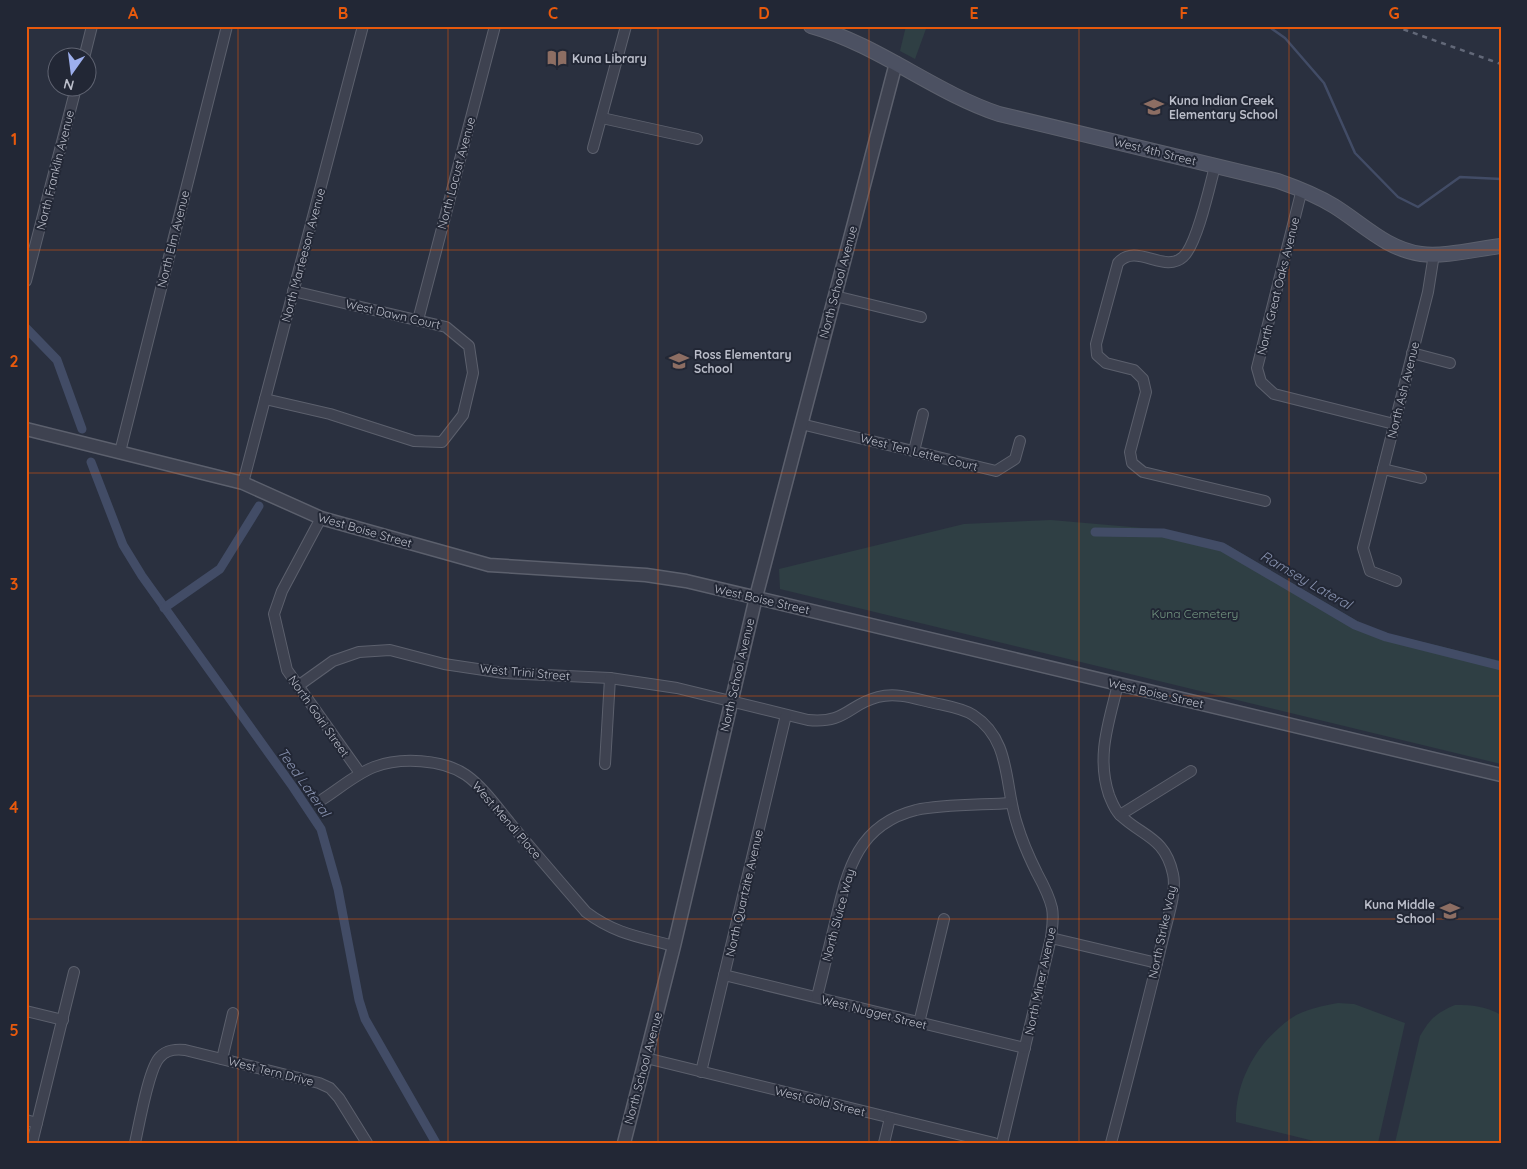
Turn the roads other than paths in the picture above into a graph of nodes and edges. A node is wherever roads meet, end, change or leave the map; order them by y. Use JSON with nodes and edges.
{"nodes":[{"id":1,"x":92,"y":26,"type":"edge"},
{"id":2,"x":227,"y":26,"type":"edge"},
{"id":3,"x":363,"y":26,"type":"edge"},
{"id":4,"x":495,"y":26,"type":"edge"},
{"id":5,"x":626,"y":26,"type":"edge"},
{"id":6,"x":811,"y":26,"type":"edge"},
{"id":7,"x":86,"y":48,"type":"edge"},
{"id":8,"x":896,"y":63,"type":"junction"},
{"id":9,"x":73,"y":98,"type":"edge"},
{"id":10,"x":602,"y":118,"type":"junction"},
{"id":11,"x":697,"y":139,"type":"dead end"},
{"id":12,"x":593,"y":148,"type":"dead end"},
{"id":13,"x":1214,"y":166,"type":"junction"},
{"id":14,"x":1302,"y":189,"type":"junction"},
{"id":15,"x":1501,"y":246,"type":"edge"},
{"id":16,"x":1434,"y":254,"type":"junction"},
{"id":17,"x":26,"y":282,"type":"edge"},
{"id":18,"x":293,"y":291,"type":"junction"},
{"id":19,"x":834,"y":296,"type":"junction"},
{"id":20,"x":921,"y":317,"type":"dead end"},
{"id":21,"x":418,"y":320,"type":"junction"},
{"id":22,"x":1412,"y":353,"type":"junction"},
{"id":23,"x":1450,"y":363,"type":"dead end"},
{"id":24,"x":265,"y":398,"type":"junction"},
{"id":25,"x":923,"y":414,"type":"dead end"},
{"id":26,"x":801,"y":424,"type":"junction"},
{"id":27,"x":1394,"y":424,"type":"junction"},
{"id":28,"x":26,"y":429,"type":"edge"},
{"id":29,"x":1020,"y":441,"type":"dead end"},
{"id":30,"x":914,"y":451,"type":"junction"},
{"id":31,"x":120,"y":452,"type":"junction"},
{"id":32,"x":1383,"y":469,"type":"junction"},
{"id":33,"x":1421,"y":478,"type":"dead end"},
{"id":34,"x":243,"y":483,"type":"junction"},
{"id":35,"x":1265,"y":501,"type":"dead end"},
{"id":36,"x":321,"y":518,"type":"junction"},
{"id":37,"x":1396,"y":581,"type":"dead end"},
{"id":38,"x":756,"y":597,"type":"junction"},
{"id":39,"x":610,"y":678,"type":"junction"},
{"id":40,"x":1118,"y":684,"type":"junction"},
{"id":41,"x":298,"y":686,"type":"junction"},
{"id":42,"x":731,"y":701,"type":"junction"},
{"id":43,"x":786,"y":715,"type":"junction"},
{"id":44,"x":974,"y":715,"type":"joint"},
{"id":45,"x":604,"y":764,"type":"dead end"},
{"id":46,"x":1191,"y":771,"type":"dead end"},
{"id":47,"x":360,"y":773,"type":"junction"},
{"id":48,"x":1501,"y":776,"type":"edge"},
{"id":49,"x":323,"y":799,"type":"dead end"},
{"id":50,"x":1011,"y":804,"type":"junction"},
{"id":51,"x":1120,"y":815,"type":"junction"},
{"id":52,"x":944,"y":919,"type":"dead end"},
{"id":53,"x":1051,"y":938,"type":"junction"},
{"id":54,"x":674,"y":946,"type":"junction"},
{"id":55,"x":1157,"y":963,"type":"junction"},
{"id":56,"x":74,"y":972,"type":"dead end"},
{"id":57,"x":724,"y":975,"type":"junction"},
{"id":58,"x":817,"y":998,"type":"junction"},
{"id":59,"x":26,"y":1011,"type":"edge"},
{"id":60,"x":233,"y":1013,"type":"dead end"},
{"id":61,"x":63,"y":1020,"type":"junction"},
{"id":62,"x":919,"y":1022,"type":"junction"},
{"id":63,"x":1025,"y":1048,"type":"junction"},
{"id":64,"x":646,"y":1058,"type":"junction"},
{"id":65,"x":222,"y":1059,"type":"junction"},
{"id":66,"x":701,"y":1072,"type":"junction"},
{"id":67,"x":890,"y":1118,"type":"junction"},
{"id":68,"x":26,"y":1120,"type":"edge"},
{"id":69,"x":37,"y":1123,"type":"junction"},
{"id":70,"x":138,"y":1142,"type":"edge"},
{"id":71,"x":32,"y":1143,"type":"edge"},
{"id":72,"x":367,"y":1143,"type":"edge"},
{"id":73,"x":624,"y":1143,"type":"edge"},
{"id":74,"x":884,"y":1143,"type":"edge"},
{"id":75,"x":994,"y":1143,"type":"edge"},
{"id":76,"x":1002,"y":1143,"type":"edge"},
{"id":77,"x":1111,"y":1143,"type":"edge"}],
"edges":[{"from":1,"to":7,"type":"street"},
{"from":2,"to":31,"type":"street","name":"North Elm Avenue"},
{"from":3,"to":18,"type":"street","name":"North Marteeson Avenue"},
{"from":4,"to":21,"type":"street","name":"North Locust Avenue"},
{"from":5,"to":10,"type":"street"},
{"from":6,"to":8,"type":"main road","name":"West 4th Street"},
{"from":8,"to":13,"type":"main road","name":"West 4th Street"},
{"from":8,"to":19,"type":"street","name":"North School Avenue"},
{"from":9,"to":17,"type":"street","name":"North Franklin Avenue"},
{"from":10,"to":11,"type":"street"},
{"from":10,"to":12,"type":"street"},
{"from":13,"to":14,"type":"main road","name":"West 4th Street"},
{"from":13,"to":35,"type":"street"},
{"from":14,"to":16,"type":"main road","name":"West 4th Street"},
{"from":14,"to":27,"type":"street","name":"North Great Oaks Avenue"},
{"from":15,"to":16,"type":"main road","name":"West 4th Street"},
{"from":16,"to":22,"type":"street","name":"North Ash Avenue"},
{"from":18,"to":21,"type":"street","name":"West Dawn Court"},
{"from":18,"to":24,"type":"street","name":"North Marteeson Avenue"},
{"from":19,"to":20,"type":"street"},
{"from":19,"to":26,"type":"street","name":"North School Avenue"},
{"from":21,"to":24,"type":"street","name":"West Dawn Court"},
{"from":22,"to":23,"type":"street"},
{"from":22,"to":27,"type":"street","name":"North Ash Avenue"},
{"from":24,"to":34,"type":"street","name":"North Marteeson Avenue"},
{"from":25,"to":30,"type":"street"},
{"from":26,"to":30,"type":"street","name":"West Ten Letter Court"},
{"from":26,"to":38,"type":"street","name":"North School Avenue"},
{"from":27,"to":32,"type":"street","name":"North Ash Avenue"},
{"from":28,"to":31,"type":"street","name":"West Boise Street"},
{"from":29,"to":30,"type":"street","name":"West Ten Letter Court"},
{"from":31,"to":34,"type":"street","name":"West Boise Street"},
{"from":32,"to":33,"type":"street"},
{"from":32,"to":37,"type":"street","name":"North Ash Avenue"},
{"from":34,"to":36,"type":"street","name":"West Boise Street"},
{"from":36,"to":38,"type":"street","name":"West Boise Street"},
{"from":36,"to":41,"type":"street","name":"North Goiri Street"},
{"from":38,"to":40,"type":"street","name":"West Boise Street"},
{"from":38,"to":42,"type":"street","name":"North School Avenue"},
{"from":39,"to":41,"type":"street","name":"West Trini Street"},
{"from":39,"to":42,"type":"street","name":"West Trini Street"},
{"from":39,"to":45,"type":"street"},
{"from":40,"to":48,"type":"street","name":"West Boise Street"},
{"from":40,"to":51,"type":"street","name":"North Strike Way"},
{"from":41,"to":47,"type":"street","name":"North Goiri Street"},
{"from":42,"to":43,"type":"street","name":"West Trini Street"},
{"from":42,"to":54,"type":"street","name":"North School Avenue"},
{"from":43,"to":44,"type":"street","name":"West Trini Street"},
{"from":43,"to":57,"type":"street","name":"North Quartzite Avenue"},
{"from":44,"to":50,"type":"street","name":"North Miner Avenue"},
{"from":46,"to":51,"type":"street"},
{"from":47,"to":49,"type":"street","name":"West Mendi Place"},
{"from":47,"to":54,"type":"street","name":"West Mendi Place"},
{"from":50,"to":53,"type":"street","name":"North Miner Avenue"},
{"from":50,"to":58,"type":"street","name":"North Sluice Way"},
{"from":51,"to":55,"type":"street","name":"North Strike Way"},
{"from":52,"to":62,"type":"street"},
{"from":53,"to":55,"type":"street"},
{"from":53,"to":63,"type":"street","name":"North Miner Avenue"},
{"from":54,"to":64,"type":"street","name":"North School Avenue"},
{"from":55,"to":77,"type":"street","name":"North Strike Way"},
{"from":56,"to":61,"type":"street"},
{"from":57,"to":58,"type":"street","name":"West Nugget Street"},
{"from":57,"to":66,"type":"street","name":"North Quartzite Avenue"},
{"from":58,"to":62,"type":"street","name":"West Nugget Street"},
{"from":59,"to":61,"type":"street"},
{"from":60,"to":65,"type":"street"},
{"from":61,"to":69,"type":"street"},
{"from":62,"to":63,"type":"street","name":"West Nugget Street"},
{"from":63,"to":76,"type":"street","name":"North Miner Avenue"},
{"from":64,"to":66,"type":"street","name":"West Gold Street"},
{"from":64,"to":73,"type":"street","name":"North School Avenue"},
{"from":65,"to":70,"type":"street","name":"West Tern Drive"},
{"from":65,"to":72,"type":"street","name":"West Tern Drive"},
{"from":66,"to":67,"type":"street","name":"West Gold Street"},
{"from":67,"to":74,"type":"street"},
{"from":67,"to":75,"type":"street","name":"West Gold Street"},
{"from":68,"to":69,"type":"street"},
{"from":69,"to":71,"type":"street"}]}
